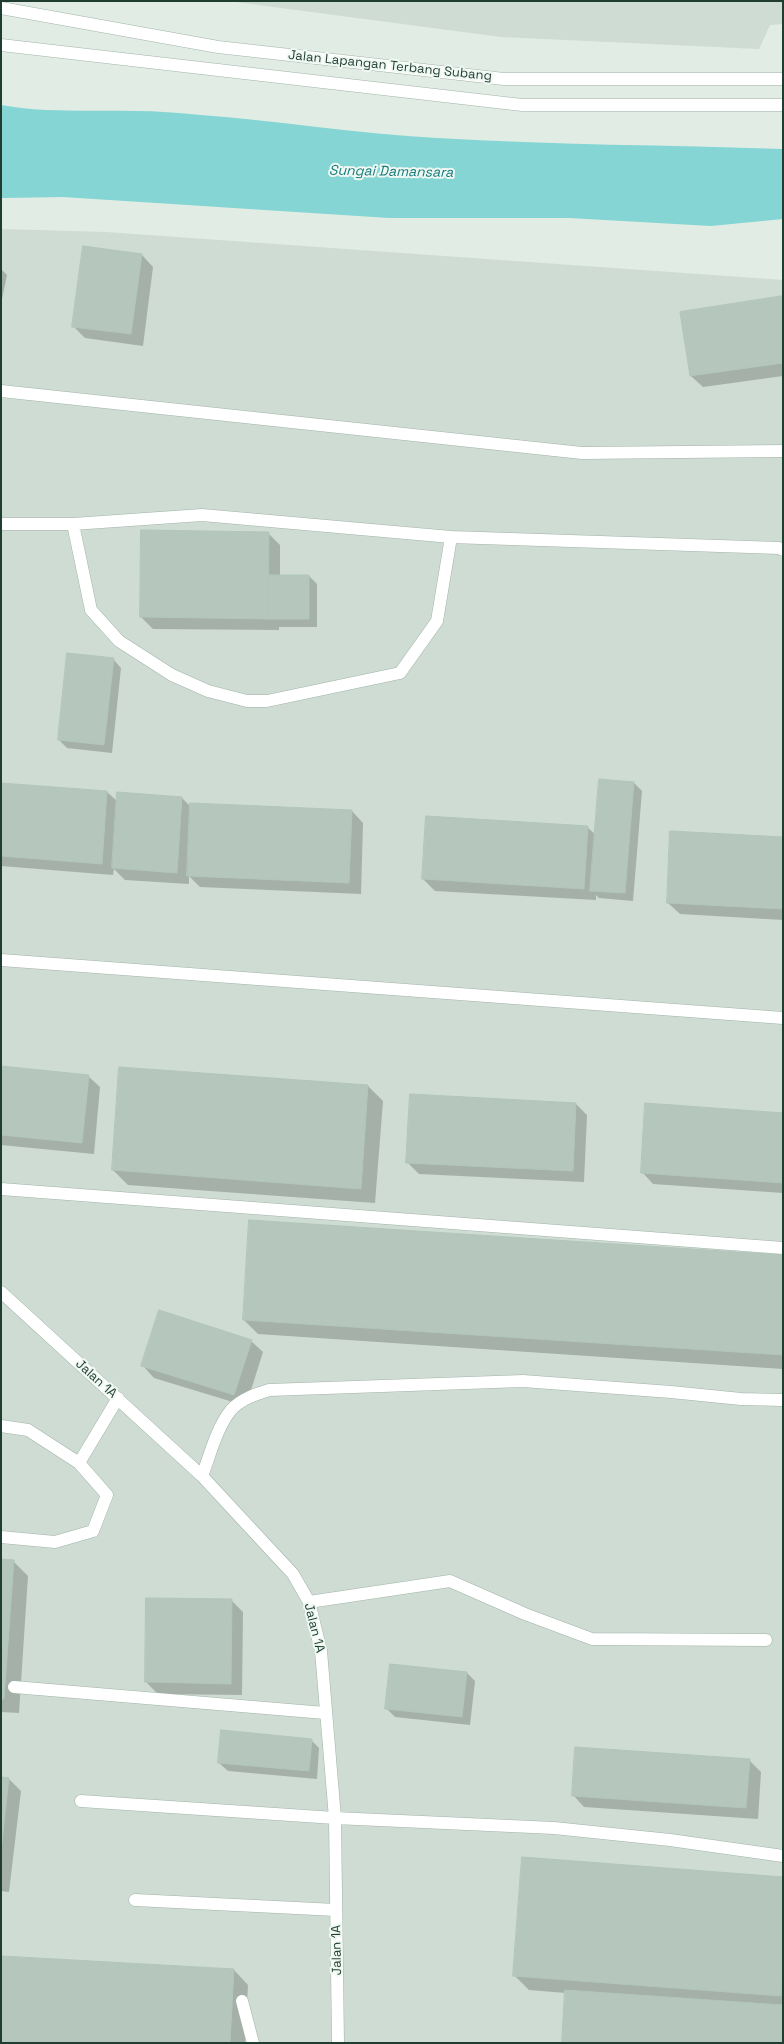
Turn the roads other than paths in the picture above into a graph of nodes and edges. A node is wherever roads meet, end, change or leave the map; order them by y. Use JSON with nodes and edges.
{"nodes":[{"id":1,"x":1,"y":8,"type":"edge"},
{"id":2,"x":1,"y":45,"type":"edge"},
{"id":3,"x":783,"y":79,"type":"edge"},
{"id":4,"x":783,"y":105,"type":"edge"},
{"id":5,"x":1,"y":391,"type":"edge"},
{"id":6,"x":783,"y":451,"type":"edge"},
{"id":7,"x":1,"y":524,"type":"edge"},
{"id":8,"x":73,"y":524,"type":"junction"},
{"id":9,"x":451,"y":537,"type":"junction"},
{"id":10,"x":783,"y":550,"type":"edge"},
{"id":11,"x":1,"y":960,"type":"edge"},
{"id":12,"x":783,"y":1018,"type":"edge"},
{"id":13,"x":1,"y":1189,"type":"edge"},
{"id":14,"x":783,"y":1248,"type":"edge"},
{"id":15,"x":1,"y":1292,"type":"edge"},
{"id":16,"x":118,"y":1398,"type":"junction"},
{"id":17,"x":783,"y":1400,"type":"edge"},
{"id":18,"x":1,"y":1426,"type":"edge"},
{"id":19,"x":79,"y":1463,"type":"junction"},
{"id":20,"x":202,"y":1476,"type":"junction"},
{"id":21,"x":1,"y":1537,"type":"edge"},
{"id":22,"x":309,"y":1602,"type":"junction"},
{"id":23,"x":766,"y":1640,"type":"dead end"},
{"id":24,"x":14,"y":1686,"type":"dead end"},
{"id":25,"x":325,"y":1713,"type":"junction"},
{"id":26,"x":81,"y":1801,"type":"dead end"},
{"id":27,"x":335,"y":1818,"type":"junction"},
{"id":28,"x":783,"y":1856,"type":"edge"},
{"id":29,"x":135,"y":1900,"type":"dead end"},
{"id":30,"x":336,"y":1910,"type":"junction"},
{"id":31,"x":242,"y":2001,"type":"dead end"},
{"id":32,"x":253,"y":2043,"type":"edge"},
{"id":33,"x":338,"y":2043,"type":"edge"}],
"edges":[{"from":1,"to":3,"type":"street","name":"Jalan Lapangan Terbang Subang"},
{"from":2,"to":4,"type":"street","name":"Jalan Lapangan Terbang Subang"},
{"from":5,"to":6,"type":"street"},
{"from":7,"to":8,"type":"street"},
{"from":8,"to":9,"type":"street"},
{"from":8,"to":9,"type":"street"},
{"from":9,"to":10,"type":"street"},
{"from":11,"to":12,"type":"street"},
{"from":13,"to":14,"type":"street"},
{"from":15,"to":16,"type":"street","name":"Jalan 1A"},
{"from":16,"to":19,"type":"street"},
{"from":16,"to":20,"type":"street","name":"Jalan 1A"},
{"from":17,"to":20,"type":"street"},
{"from":18,"to":19,"type":"street"},
{"from":19,"to":21,"type":"street"},
{"from":20,"to":22,"type":"street","name":"Jalan 1A"},
{"from":22,"to":23,"type":"street"},
{"from":22,"to":25,"type":"street","name":"Jalan 1A"},
{"from":24,"to":25,"type":"street"},
{"from":25,"to":27,"type":"street","name":"Jalan 1A"},
{"from":26,"to":27,"type":"street"},
{"from":27,"to":28,"type":"street"},
{"from":27,"to":30,"type":"street","name":"Jalan 1A"},
{"from":29,"to":30,"type":"street"},
{"from":30,"to":33,"type":"street","name":"Jalan 1A"},
{"from":31,"to":32,"type":"street"}]}
